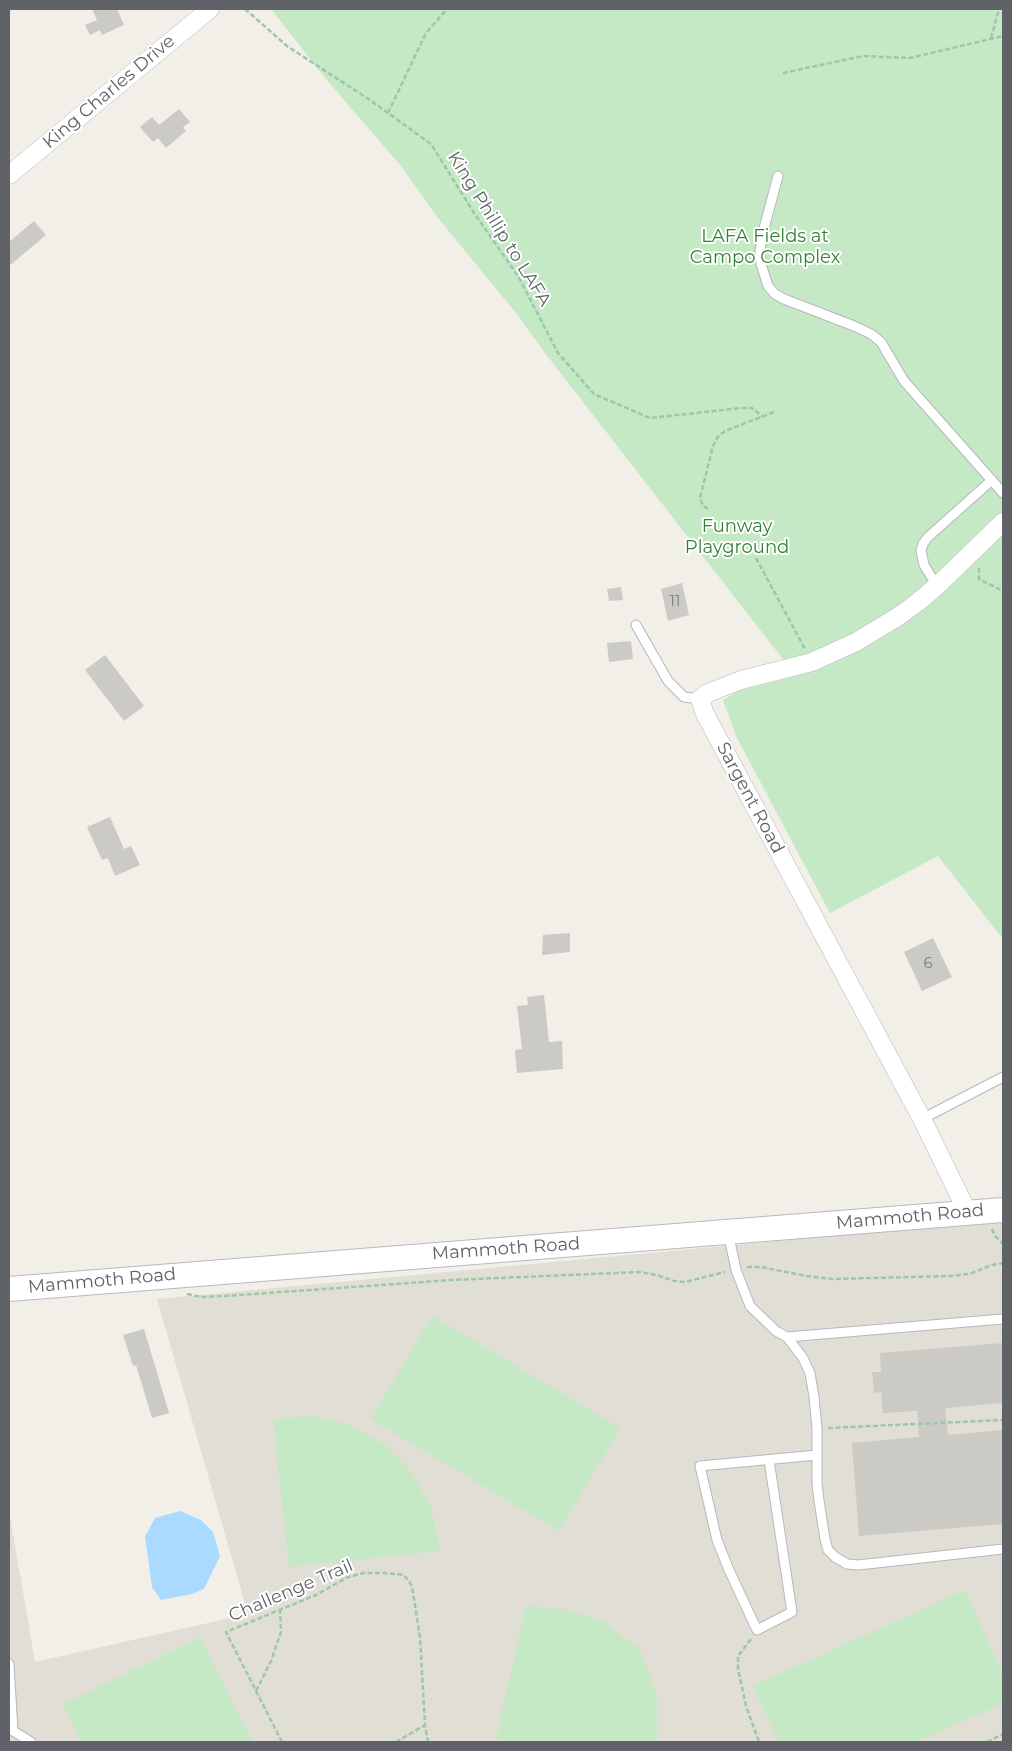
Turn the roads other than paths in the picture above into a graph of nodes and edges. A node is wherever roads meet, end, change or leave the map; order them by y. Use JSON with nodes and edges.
{"nodes":[{"id":1,"x":210,"y":9,"type":"edge"},
{"id":2,"x":9,"y":175,"type":"edge"},
{"id":3,"x":778,"y":176,"type":"dead end"},
{"id":4,"x":992,"y":480,"type":"junction"},
{"id":5,"x":1003,"y":493,"type":"edge"},
{"id":6,"x":1003,"y":522,"type":"edge"},
{"id":7,"x":937,"y":586,"type":"junction"},
{"id":8,"x":636,"y":625,"type":"dead end"},
{"id":9,"x":700,"y":699,"type":"junction"},
{"id":10,"x":1003,"y":1077,"type":"edge"},
{"id":11,"x":922,"y":1119,"type":"junction"},
{"id":12,"x":968,"y":1213,"type":"junction"},
{"id":13,"x":997,"y":1218,"type":"edge"},
{"id":14,"x":728,"y":1232,"type":"junction"},
{"id":15,"x":9,"y":1289,"type":"edge"},
{"id":16,"x":1003,"y":1319,"type":"edge"},
{"id":17,"x":787,"y":1336,"type":"junction"},
{"id":18,"x":817,"y":1455,"type":"junction"},
{"id":19,"x":769,"y":1460,"type":"junction"},
{"id":20,"x":1003,"y":1549,"type":"edge"},
{"id":21,"x":9,"y":1664,"type":"edge"},
{"id":22,"x":11,"y":1732,"type":"edge"},
{"id":23,"x":31,"y":1742,"type":"edge"}],
"edges":[{"from":1,"to":2,"type":"street","name":"King Charles Drive"},
{"from":3,"to":4,"type":"lane"},
{"from":4,"to":5,"type":"lane"},
{"from":4,"to":7,"type":"lane"},
{"from":6,"to":7,"type":"street"},
{"from":7,"to":9,"type":"street"},
{"from":8,"to":9,"type":"lane"},
{"from":9,"to":11,"type":"street","name":"Sargent Road"},
{"from":10,"to":11,"type":"lane"},
{"from":11,"to":12,"type":"street","name":"Sargent Road"},
{"from":12,"to":13,"type":"main road","name":"Mammoth Road"},
{"from":12,"to":14,"type":"main road","name":"Mammoth Road"},
{"from":14,"to":15,"type":"main road","name":"Mammoth Road"},
{"from":14,"to":17,"type":"lane"},
{"from":16,"to":17,"type":"lane"},
{"from":17,"to":18,"type":"lane"},
{"from":18,"to":19,"type":"lane"},
{"from":18,"to":20,"type":"lane"},
{"from":19,"to":19,"type":"lane"},
{"from":21,"to":22,"type":"lane"},
{"from":22,"to":23,"type":"lane"}]}
